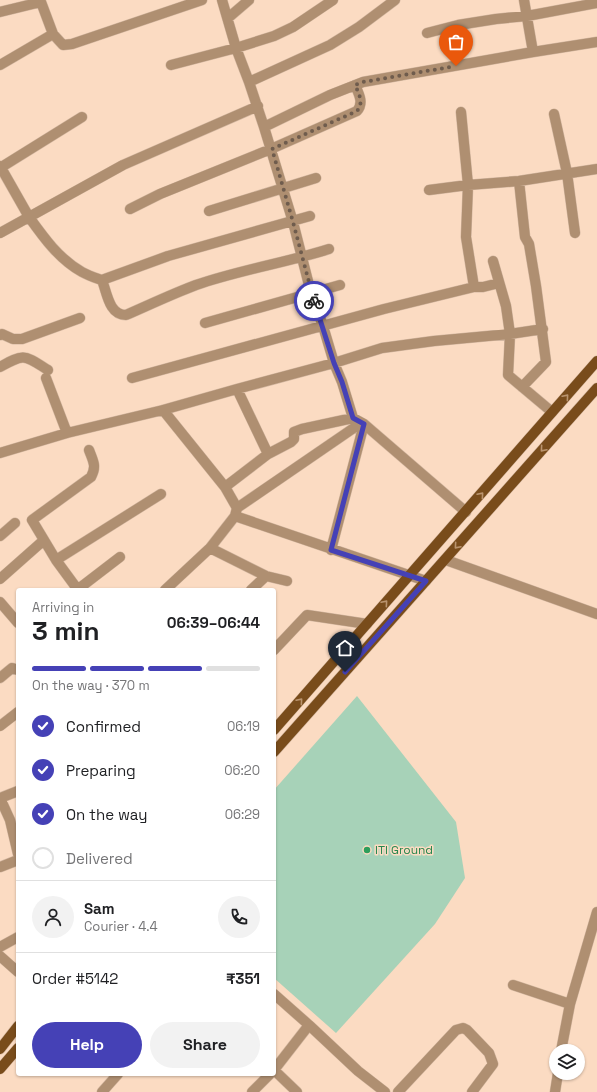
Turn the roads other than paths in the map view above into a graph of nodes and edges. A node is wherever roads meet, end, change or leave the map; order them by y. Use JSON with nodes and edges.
{"nodes":[{"id":1,"x":202,"y":0,"type":"edge"},
{"id":2,"x":222,"y":0,"type":"edge"},
{"id":3,"x":249,"y":0,"type":"edge"},
{"id":4,"x":395,"y":0,"type":"edge"},
{"id":5,"x":524,"y":0,"type":"edge"},
{"id":6,"x":44,"y":1,"type":"edge"},
{"id":7,"x":327,"y":2,"type":"edge"},
{"id":8,"x":597,"y":4,"type":"edge"},
{"id":9,"x":0,"y":12,"type":"edge"},
{"id":10,"x":528,"y":16,"type":"junction"},
{"id":11,"x":228,"y":18,"type":"junction"},
{"id":12,"x":427,"y":33,"type":"dead end"},
{"id":13,"x":53,"y":34,"type":"junction"},
{"id":14,"x":597,"y":42,"type":"edge"},
{"id":15,"x":236,"y":48,"type":"junction"},
{"id":16,"x":533,"y":52,"type":"junction"},
{"id":17,"x":171,"y":64,"type":"dead end"},
{"id":18,"x":0,"y":65,"type":"edge"},
{"id":19,"x":249,"y":82,"type":"junction"},
{"id":20,"x":355,"y":85,"type":"junction"},
{"id":21,"x":258,"y":106,"type":"junction"},
{"id":22,"x":461,"y":112,"type":"dead end"},
{"id":23,"x":554,"y":114,"type":"dead end"},
{"id":24,"x":82,"y":118,"type":"dead end"},
{"id":25,"x":264,"y":127,"type":"junction"},
{"id":26,"x":272,"y":149,"type":"junction"},
{"id":27,"x":0,"y":167,"type":"edge"},
{"id":28,"x":597,"y":169,"type":"edge"},
{"id":29,"x":567,"y":173,"type":"junction"},
{"id":30,"x":316,"y":178,"type":"dead end"},
{"id":31,"x":519,"y":181,"type":"junction"},
{"id":32,"x":468,"y":185,"type":"junction"},
{"id":33,"x":283,"y":188,"type":"junction"},
{"id":34,"x":429,"y":190,"type":"dead end"},
{"id":35,"x":130,"y":209,"type":"dead end"},
{"id":36,"x":209,"y":211,"type":"dead end"},
{"id":37,"x":310,"y":216,"type":"dead end"},
{"id":38,"x":29,"y":217,"type":"junction"},
{"id":39,"x":293,"y":222,"type":"junction"},
{"id":40,"x":0,"y":233,"type":"edge"},
{"id":41,"x":575,"y":234,"type":"dead end"},
{"id":42,"x":329,"y":249,"type":"dead end"},
{"id":43,"x":303,"y":258,"type":"junction"},
{"id":44,"x":493,"y":261,"type":"dead end"},
{"id":45,"x":102,"y":280,"type":"junction"},
{"id":46,"x":499,"y":283,"type":"junction"},
{"id":47,"x":340,"y":285,"type":"dead end"},
{"id":48,"x":474,"y":287,"type":"junction"},
{"id":49,"x":311,"y":293,"type":"junction"},
{"id":50,"x":80,"y":318,"type":"dead end"},
{"id":51,"x":205,"y":323,"type":"dead end"},
{"id":52,"x":323,"y":326,"type":"junction"},
{"id":53,"x":543,"y":329,"type":"junction"},
{"id":54,"x":510,"y":334,"type":"junction"},
{"id":55,"x":0,"y":335,"type":"edge"},
{"id":56,"x":597,"y":361,"type":"edge"},
{"id":57,"x":334,"y":363,"type":"junction"},
{"id":58,"x":0,"y":367,"type":"edge"},
{"id":59,"x":132,"y":378,"type":"dead end"},
{"id":60,"x":522,"y":387,"type":"junction"},
{"id":61,"x":597,"y":388,"type":"edge"},
{"id":62,"x":237,"y":389,"type":"junction"},
{"id":63,"x":164,"y":410,"type":"junction"},
{"id":64,"x":552,"y":412,"type":"junction"},
{"id":65,"x":359,"y":422,"type":"junction"},
{"id":66,"x":67,"y":433,"type":"junction"},
{"id":67,"x":89,"y":450,"type":"dead end"},
{"id":68,"x":0,"y":453,"type":"edge"},
{"id":69,"x":268,"y":454,"type":"junction"},
{"id":70,"x":224,"y":487,"type":"junction"},
{"id":71,"x":161,"y":494,"type":"dead end"},
{"id":72,"x":236,"y":512,"type":"junction"},
{"id":73,"x":466,"y":512,"type":"junction"},
{"id":74,"x":15,"y":523,"type":"dead end"},
{"id":75,"x":1,"y":532,"type":"edge"},
{"id":76,"x":44,"y":540,"type":"junction"},
{"id":77,"x":210,"y":548,"type":"junction"},
{"id":78,"x":331,"y":550,"type":"junction"},
{"id":79,"x":120,"y":557,"type":"dead end"},
{"id":80,"x":56,"y":560,"type":"junction"},
{"id":81,"x":446,"y":560,"type":"junction"},
{"id":82,"x":266,"y":576,"type":"junction"},
{"id":83,"x":409,"y":576,"type":"junction"},
{"id":84,"x":0,"y":579,"type":"edge"},
{"id":85,"x":287,"y":581,"type":"dead end"},
{"id":86,"x":426,"y":581,"type":"junction"},
{"id":87,"x":76,"y":588,"type":"edge"},
{"id":88,"x":80,"y":588,"type":"edge"},
{"id":89,"x":167,"y":588,"type":"edge"},
{"id":90,"x":253,"y":588,"type":"edge"},
{"id":91,"x":2,"y":608,"type":"edge"},
{"id":92,"x":597,"y":614,"type":"edge"},
{"id":93,"x":16,"y":621,"type":"edge"},
{"id":94,"x":367,"y":624,"type":"junction"},
{"id":95,"x":276,"y":648,"type":"edge"},
{"id":96,"x":16,"y":669,"type":"edge"},
{"id":97,"x":0,"y":678,"type":"edge"},
{"id":98,"x":16,"y":714,"type":"edge"},
{"id":99,"x":0,"y":726,"type":"edge"},
{"id":100,"x":276,"y":728,"type":"edge"},
{"id":101,"x":276,"y":750,"type":"edge"},
{"id":102,"x":16,"y":793,"type":"edge"},
{"id":103,"x":5,"y":821,"type":"edge"},
{"id":104,"x":16,"y":849,"type":"edge"},
{"id":105,"x":16,"y":861,"type":"edge"},
{"id":106,"x":0,"y":867,"type":"edge"},
{"id":107,"x":597,"y":912,"type":"edge"},
{"id":108,"x":16,"y":938,"type":"edge"},
{"id":109,"x":0,"y":948,"type":"edge"},
{"id":110,"x":0,"y":956,"type":"edge"},
{"id":111,"x":16,"y":970,"type":"edge"},
{"id":112,"x":513,"y":985,"type":"dead end"},
{"id":113,"x":276,"y":996,"type":"edge"},
{"id":114,"x":570,"y":1004,"type":"junction"},
{"id":115,"x":309,"y":1025,"type":"junction"},
{"id":116,"x":16,"y":1028,"type":"edge"},
{"id":117,"x":562,"y":1044,"type":"edge"},
{"id":118,"x":0,"y":1048,"type":"edge"},
{"id":119,"x":16,"y":1050,"type":"edge"},
{"id":120,"x":276,"y":1067,"type":"edge"},
{"id":121,"x":0,"y":1069,"type":"edge"},
{"id":122,"x":276,"y":1072,"type":"edge"},
{"id":123,"x":116,"y":1076,"type":"edge"},
{"id":124,"x":268,"y":1076,"type":"edge"},
{"id":125,"x":557,"y":1080,"type":"edge"},
{"id":126,"x":475,"y":1091,"type":"edge"},
{"id":127,"x":102,"y":1092,"type":"edge"},
{"id":128,"x":252,"y":1092,"type":"edge"},
{"id":129,"x":297,"y":1092,"type":"edge"},
{"id":130,"x":385,"y":1092,"type":"edge"},
{"id":131,"x":398,"y":1092,"type":"edge"},
{"id":132,"x":555,"y":1092,"type":"edge"}],
"edges":[{"from":1,"to":13,"type":"street"},
{"from":2,"to":11,"type":"street"},
{"from":3,"to":11,"type":"street"},
{"from":4,"to":19,"type":"street"},
{"from":5,"to":10,"type":"street"},
{"from":6,"to":9,"type":"street"},
{"from":6,"to":13,"type":"street"},
{"from":7,"to":15,"type":"street"},
{"from":8,"to":10,"type":"street"},
{"from":10,"to":12,"type":"street"},
{"from":10,"to":16,"type":"street"},
{"from":11,"to":15,"type":"street"},
{"from":13,"to":18,"type":"street"},
{"from":14,"to":16,"type":"street"},
{"from":15,"to":17,"type":"street"},
{"from":15,"to":19,"type":"street"},
{"from":16,"to":20,"type":"street"},
{"from":19,"to":21,"type":"street"},
{"from":20,"to":25,"type":"street"},
{"from":20,"to":26,"type":"street"},
{"from":21,"to":25,"type":"street"},
{"from":21,"to":38,"type":"street"},
{"from":22,"to":32,"type":"street"},
{"from":23,"to":29,"type":"street"},
{"from":24,"to":27,"type":"street"},
{"from":25,"to":26,"type":"street"},
{"from":26,"to":33,"type":"street"},
{"from":26,"to":35,"type":"street"},
{"from":27,"to":38,"type":"street"},
{"from":28,"to":29,"type":"street"},
{"from":29,"to":31,"type":"street"},
{"from":29,"to":41,"type":"street"},
{"from":30,"to":33,"type":"street"},
{"from":31,"to":32,"type":"street"},
{"from":31,"to":53,"type":"street"},
{"from":32,"to":34,"type":"street"},
{"from":32,"to":48,"type":"street"},
{"from":33,"to":36,"type":"street"},
{"from":33,"to":39,"type":"street"},
{"from":37,"to":39,"type":"street"},
{"from":38,"to":40,"type":"street"},
{"from":38,"to":45,"type":"street"},
{"from":39,"to":43,"type":"street"},
{"from":39,"to":45,"type":"street"},
{"from":42,"to":43,"type":"street"},
{"from":43,"to":45,"type":"street"},
{"from":43,"to":49,"type":"street"},
{"from":44,"to":46,"type":"street"},
{"from":46,"to":48,"type":"street"},
{"from":46,"to":54,"type":"street"},
{"from":47,"to":49,"type":"street"},
{"from":48,"to":52,"type":"street"},
{"from":49,"to":51,"type":"street"},
{"from":49,"to":52,"type":"street"},
{"from":50,"to":55,"type":"street"},
{"from":52,"to":57,"type":"street"},
{"from":52,"to":59,"type":"street"},
{"from":53,"to":54,"type":"street"},
{"from":53,"to":60,"type":"street"},
{"from":54,"to":57,"type":"street"},
{"from":54,"to":60,"type":"street"},
{"from":64,"to":56,"type":"main road","one_way":true},
{"from":57,"to":62,"type":"street"},
{"from":57,"to":65,"type":"street"},
{"from":58,"to":66,"type":"street"},
{"from":60,"to":64,"type":"street"},
{"from":61,"to":81,"type":"main road","one_way":true},
{"from":62,"to":63,"type":"street"},
{"from":62,"to":69,"type":"street"},
{"from":63,"to":66,"type":"street"},
{"from":63,"to":70,"type":"street"},
{"from":73,"to":64,"type":"main road","one_way":true},
{"from":65,"to":69,"type":"street"},
{"from":65,"to":72,"type":"street"},
{"from":65,"to":73,"type":"street"},
{"from":65,"to":78,"type":"street"},
{"from":66,"to":68,"type":"street"},
{"from":67,"to":76,"type":"street"},
{"from":69,"to":70,"type":"street"},
{"from":70,"to":72,"type":"street"},
{"from":71,"to":80,"type":"street"},
{"from":72,"to":77,"type":"street"},
{"from":72,"to":78,"type":"street"},
{"from":73,"to":83,"type":"main road"},
{"from":74,"to":75,"type":"street"},
{"from":76,"to":80,"type":"street"},
{"from":76,"to":84,"type":"street"},
{"from":77,"to":82,"type":"street"},
{"from":77,"to":89,"type":"street"},
{"from":78,"to":83,"type":"street"},
{"from":79,"to":88,"type":"street"},
{"from":80,"to":87,"type":"street"},
{"from":81,"to":86,"type":"main road"},
{"from":81,"to":92,"type":"street"},
{"from":82,"to":85,"type":"street"},
{"from":82,"to":90,"type":"street"},
{"from":83,"to":86,"type":"street"},
{"from":94,"to":83,"type":"main road","one_way":true},
{"from":86,"to":101,"type":"main road"},
{"from":91,"to":93,"type":"street"},
{"from":94,"to":95,"type":"street"},
{"from":100,"to":94,"type":"main road","one_way":true},
{"from":96,"to":97,"type":"street"},
{"from":98,"to":99,"type":"street"},
{"from":102,"to":103,"type":"street"},
{"from":103,"to":104,"type":"street"},
{"from":105,"to":106,"type":"street"},
{"from":107,"to":114,"type":"street"},
{"from":108,"to":109,"type":"street"},
{"from":110,"to":111,"type":"street"},
{"from":112,"to":114,"type":"street"},
{"from":113,"to":115,"type":"street"},
{"from":114,"to":117,"type":"street"},
{"from":115,"to":120,"type":"street"},
{"from":115,"to":130,"type":"street"},
{"from":116,"to":118,"type":"main road"},
{"from":119,"to":121,"type":"main road"},
{"from":122,"to":129,"type":"street"},
{"from":123,"to":127,"type":"street"},
{"from":124,"to":128,"type":"street"},
{"from":125,"to":132,"type":"street"},
{"from":126,"to":131,"type":"street"}]}
